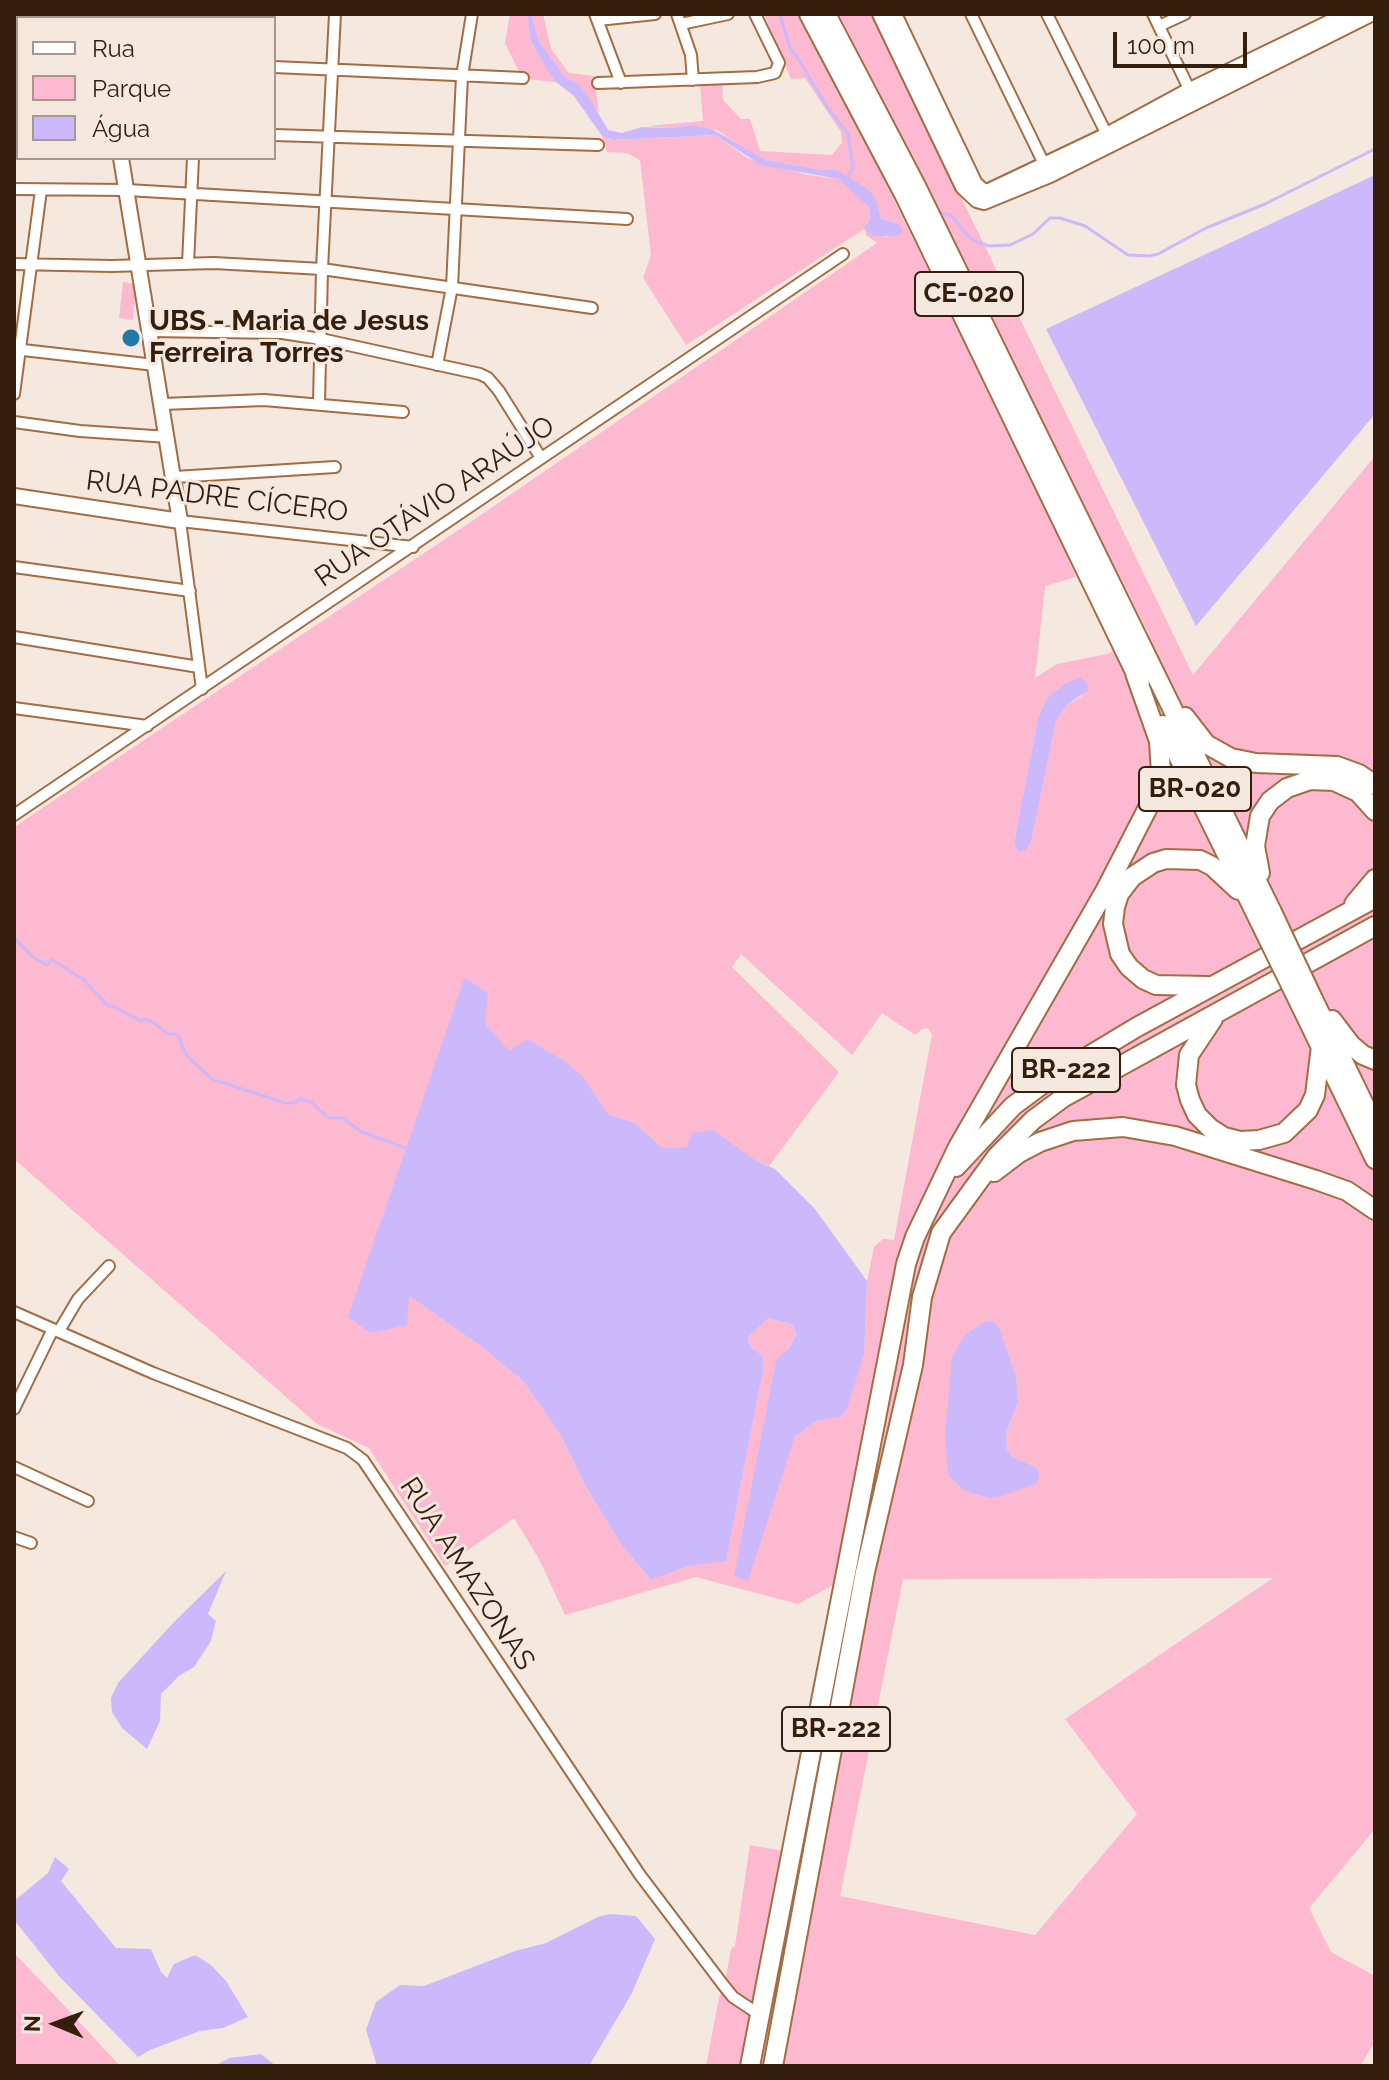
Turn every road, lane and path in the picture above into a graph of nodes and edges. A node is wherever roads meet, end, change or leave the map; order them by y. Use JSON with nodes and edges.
{"nodes":[{"id":1,"x":335,"y":14,"type":"edge"},
{"id":2,"x":472,"y":14,"type":"edge"},
{"id":3,"x":655,"y":14,"type":"edge"},
{"id":4,"x":728,"y":14,"type":"edge"},
{"id":5,"x":755,"y":14,"type":"edge"},
{"id":6,"x":809,"y":14,"type":"edge"},
{"id":7,"x":826,"y":14,"type":"edge"},
{"id":8,"x":880,"y":14,"type":"edge"},
{"id":9,"x":894,"y":14,"type":"edge"},
{"id":10,"x":971,"y":14,"type":"edge"},
{"id":11,"x":1047,"y":14,"type":"edge"},
{"id":12,"x":1153,"y":14,"type":"edge"},
{"id":13,"x":1185,"y":14,"type":"edge"},
{"id":14,"x":1347,"y":14,"type":"edge"},
{"id":15,"x":1371,"y":14,"type":"edge"},
{"id":16,"x":597,"y":17,"type":"edge"},
{"id":17,"x":679,"y":19,"type":"edge"},
{"id":18,"x":1159,"y":26,"type":"junction"},
{"id":19,"x":276,"y":67,"type":"edge"},
{"id":20,"x":331,"y":71,"type":"junction"},
{"id":21,"x":462,"y":76,"type":"junction"},
{"id":22,"x":523,"y":78,"type":"dead end"},
{"id":23,"x":693,"y":80,"type":"junction"},
{"id":24,"x":598,"y":83,"type":"dead end"},
{"id":25,"x":621,"y":83,"type":"junction"},
{"id":26,"x":1192,"y":95,"type":"junction"},
{"id":27,"x":276,"y":135,"type":"edge"},
{"id":28,"x":1107,"y":135,"type":"junction"},
{"id":29,"x":327,"y":138,"type":"junction"},
{"id":30,"x":458,"y":142,"type":"junction"},
{"id":31,"x":598,"y":145,"type":"dead end"},
{"id":32,"x":121,"y":160,"type":"edge"},
{"id":33,"x":193,"y":160,"type":"edge"},
{"id":34,"x":1047,"y":170,"type":"junction"},
{"id":35,"x":14,"y":189,"type":"edge"},
{"id":36,"x":41,"y":190,"type":"junction"},
{"id":37,"x":127,"y":190,"type":"junction"},
{"id":38,"x":191,"y":194,"type":"junction"},
{"id":39,"x":984,"y":198,"type":"junction"},
{"id":40,"x":324,"y":203,"type":"junction"},
{"id":41,"x":456,"y":209,"type":"junction"},
{"id":42,"x":627,"y":219,"type":"dead end"},
{"id":43,"x":843,"y":254,"type":"dead end"},
{"id":44,"x":188,"y":263,"type":"junction"},
{"id":45,"x":14,"y":264,"type":"edge"},
{"id":46,"x":30,"y":266,"type":"junction"},
{"id":47,"x":140,"y":266,"type":"junction"},
{"id":48,"x":322,"y":269,"type":"junction"},
{"id":49,"x":452,"y":287,"type":"junction"},
{"id":50,"x":592,"y":308,"type":"dead end"},
{"id":51,"x":149,"y":331,"type":"junction"},
{"id":52,"x":321,"y":339,"type":"junction"},
{"id":53,"x":18,"y":350,"type":"edge"},
{"id":54,"x":155,"y":365,"type":"junction"},
{"id":55,"x":437,"y":365,"type":"junction"},
{"id":56,"x":14,"y":394,"type":"edge"},
{"id":57,"x":319,"y":403,"type":"junction"},
{"id":58,"x":163,"y":404,"type":"junction"},
{"id":59,"x":403,"y":412,"type":"dead end"},
{"id":60,"x":14,"y":422,"type":"edge"},
{"id":61,"x":168,"y":437,"type":"junction"},
{"id":62,"x":541,"y":458,"type":"junction"},
{"id":63,"x":335,"y":467,"type":"dead end"},
{"id":64,"x":175,"y":477,"type":"junction"},
{"id":65,"x":14,"y":496,"type":"edge"},
{"id":66,"x":180,"y":521,"type":"junction"},
{"id":67,"x":413,"y":547,"type":"junction"},
{"id":68,"x":14,"y":567,"type":"edge"},
{"id":69,"x":190,"y":591,"type":"junction"},
{"id":70,"x":14,"y":637,"type":"edge"},
{"id":71,"x":199,"y":667,"type":"junction"},
{"id":72,"x":1135,"y":673,"type":"junction"},
{"id":73,"x":1158,"y":680,"type":"junction"},
{"id":74,"x":202,"y":689,"type":"junction"},
{"id":75,"x":14,"y":708,"type":"edge"},
{"id":76,"x":147,"y":726,"type":"junction"},
{"id":77,"x":1375,"y":785,"type":"edge"},
{"id":78,"x":1375,"y":811,"type":"edge"},
{"id":79,"x":14,"y":815,"type":"edge"},
{"id":80,"x":1375,"y":879,"type":"edge"},
{"id":81,"x":1375,"y":898,"type":"edge"},
{"id":82,"x":1263,"y":911,"type":"junction"},
{"id":83,"x":1346,"y":914,"type":"junction"},
{"id":84,"x":1375,"y":926,"type":"edge"},
{"id":85,"x":1375,"y":936,"type":"edge"},
{"id":86,"x":1351,"y":939,"type":"junction"},
{"id":87,"x":1215,"y":986,"type":"junction"},
{"id":88,"x":1310,"y":1002,"type":"junction"},
{"id":89,"x":1219,"y":1012,"type":"junction"},
{"id":90,"x":1321,"y":1046,"type":"junction"},
{"id":91,"x":1375,"y":1060,"type":"edge"},
{"id":92,"x":1375,"y":1127,"type":"edge"},
{"id":93,"x":1375,"y":1159,"type":"edge"},
{"id":94,"x":942,"y":1185,"type":"junction"},
{"id":95,"x":960,"y":1204,"type":"junction"},
{"id":96,"x":1375,"y":1210,"type":"edge"},
{"id":97,"x":931,"y":1262,"type":"junction"},
{"id":98,"x":109,"y":1266,"type":"dead end"},
{"id":99,"x":14,"y":1312,"type":"edge"},
{"id":100,"x":56,"y":1330,"type":"junction"},
{"id":101,"x":18,"y":1394,"type":"edge"},
{"id":102,"x":14,"y":1409,"type":"edge"},
{"id":103,"x":14,"y":1467,"type":"edge"},
{"id":104,"x":88,"y":1501,"type":"dead end"},
{"id":105,"x":14,"y":1537,"type":"edge"},
{"id":106,"x":31,"y":1543,"type":"dead end"},
{"id":107,"x":760,"y":2015,"type":"junction"},
{"id":108,"x":750,"y":2066,"type":"edge"},
{"id":109,"x":773,"y":2066,"type":"edge"}],
"edges":[{"from":1,"to":20,"type":"street"},
{"from":2,"to":21,"type":"street"},
{"from":3,"to":16,"type":"street"},
{"from":4,"to":17,"type":"street"},
{"from":5,"to":23,"type":"street"},
{"from":6,"to":72,"type":"highway","number":"CE-020"},
{"from":7,"to":73,"type":"highway","number":"CE-020"},
{"from":8,"to":39,"type":"street"},
{"from":9,"to":39,"type":"street"},
{"from":10,"to":34,"type":"street"},
{"from":11,"to":28,"type":"street"},
{"from":12,"to":18,"type":"street"},
{"from":13,"to":18,"type":"street"},
{"from":14,"to":26,"type":"street"},
{"from":15,"to":26,"type":"street"},
{"from":16,"to":25,"type":"street"},
{"from":17,"to":23,"type":"street"},
{"from":18,"to":26,"type":"street"},
{"from":19,"to":20,"type":"street"},
{"from":20,"to":21,"type":"street"},
{"from":20,"to":29,"type":"street"},
{"from":21,"to":22,"type":"street"},
{"from":21,"to":30,"type":"street"},
{"from":23,"to":25,"type":"street"},
{"from":24,"to":25,"type":"street"},
{"from":26,"to":28,"type":"street"},
{"from":26,"to":34,"type":"street"},
{"from":27,"to":29,"type":"street"},
{"from":28,"to":34,"type":"street"},
{"from":29,"to":30,"type":"street"},
{"from":29,"to":40,"type":"street"},
{"from":30,"to":31,"type":"street"},
{"from":30,"to":41,"type":"street"},
{"from":32,"to":37,"type":"street"},
{"from":33,"to":38,"type":"street"},
{"from":34,"to":39,"type":"street"},
{"from":35,"to":36,"type":"street"},
{"from":36,"to":37,"type":"street"},
{"from":36,"to":46,"type":"street"},
{"from":37,"to":38,"type":"street"},
{"from":37,"to":47,"type":"street"},
{"from":38,"to":40,"type":"street"},
{"from":38,"to":44,"type":"street"},
{"from":40,"to":41,"type":"street"},
{"from":40,"to":48,"type":"street"},
{"from":41,"to":42,"type":"street"},
{"from":41,"to":49,"type":"street"},
{"from":43,"to":62,"type":"street","name":"RUA OTÁVIO ARAÚJO"},
{"from":44,"to":47,"type":"street"},
{"from":44,"to":48,"type":"street"},
{"from":45,"to":46,"type":"street"},
{"from":46,"to":47,"type":"street"},
{"from":46,"to":53,"type":"street"},
{"from":47,"to":51,"type":"street"},
{"from":48,"to":49,"type":"street"},
{"from":48,"to":52,"type":"street"},
{"from":49,"to":50,"type":"street"},
{"from":49,"to":55,"type":"street"},
{"from":51,"to":52,"type":"street"},
{"from":51,"to":54,"type":"street"},
{"from":52,"to":55,"type":"street"},
{"from":52,"to":57,"type":"street"},
{"from":53,"to":54,"type":"street"},
{"from":53,"to":56,"type":"street"},
{"from":54,"to":58,"type":"street"},
{"from":55,"to":62,"type":"street"},
{"from":57,"to":58,"type":"street"},
{"from":57,"to":59,"type":"street"},
{"from":58,"to":61,"type":"street"},
{"from":60,"to":61,"type":"street"},
{"from":61,"to":64,"type":"street"},
{"from":62,"to":67,"type":"street","name":"RUA OTÁVIO ARAÚJO"},
{"from":63,"to":64,"type":"street"},
{"from":64,"to":66,"type":"street"},
{"from":65,"to":66,"type":"street","name":"RUA PADRE CÍCERO"},
{"from":66,"to":67,"type":"street","name":"RUA PADRE CÍCERO"},
{"from":66,"to":69,"type":"street"},
{"from":67,"to":74,"type":"street","name":"RUA OTÁVIO ARAÚJO"},
{"from":68,"to":69,"type":"street"},
{"from":69,"to":71,"type":"street"},
{"from":70,"to":71,"type":"street"},
{"from":71,"to":74,"type":"street"},
{"from":72,"to":82,"type":"highway","number":"BR-020"},
{"from":72,"to":94,"type":"highway"},
{"from":73,"to":77,"type":"highway"},
{"from":73,"to":82,"type":"highway","number":"BR-020"},
{"from":74,"to":76,"type":"street","name":"RUA OTÁVIO ARAÚJO"},
{"from":75,"to":76,"type":"street"},
{"from":76,"to":79,"type":"street","name":"RUA OTÁVIO ARAÚJO"},
{"from":78,"to":82,"type":"highway"},
{"from":80,"to":83,"type":"highway"},
{"from":81,"to":83,"type":"highway"},
{"from":82,"to":87,"type":"highway"},
{"from":82,"to":88,"type":"highway","number":"BR-020","bridge":true},
{"from":83,"to":87,"type":"highway","number":"BR-222"},
{"from":84,"to":86,"type":"highway"},
{"from":85,"to":86,"type":"highway"},
{"from":86,"to":89,"type":"highway"},
{"from":87,"to":94,"type":"highway","number":"BR-222"},
{"from":88,"to":90,"type":"highway","number":"BR-020"},
{"from":88,"to":91,"type":"highway"},
{"from":88,"to":92,"type":"highway","number":"BR-020"},
{"from":89,"to":90,"type":"highway"},
{"from":89,"to":95,"type":"highway","number":"BR-222"},
{"from":90,"to":93,"type":"highway","number":"BR-020"},
{"from":94,"to":97,"type":"highway"},
{"from":94,"to":107,"type":"highway","number":"BR-222"},
{"from":95,"to":96,"type":"highway"},
{"from":95,"to":97,"type":"highway","number":"BR-222"},
{"from":97,"to":109,"type":"highway","number":"BR-222"},
{"from":98,"to":100,"type":"street"},
{"from":99,"to":100,"type":"street","name":"RUA AMAZONAS"},
{"from":100,"to":101,"type":"street"},
{"from":100,"to":107,"type":"street","name":"RUA AMAZONAS"},
{"from":101,"to":102,"type":"street"},
{"from":103,"to":104,"type":"street"},
{"from":105,"to":106,"type":"street"},
{"from":107,"to":108,"type":"highway","number":"BR-222"}]}
